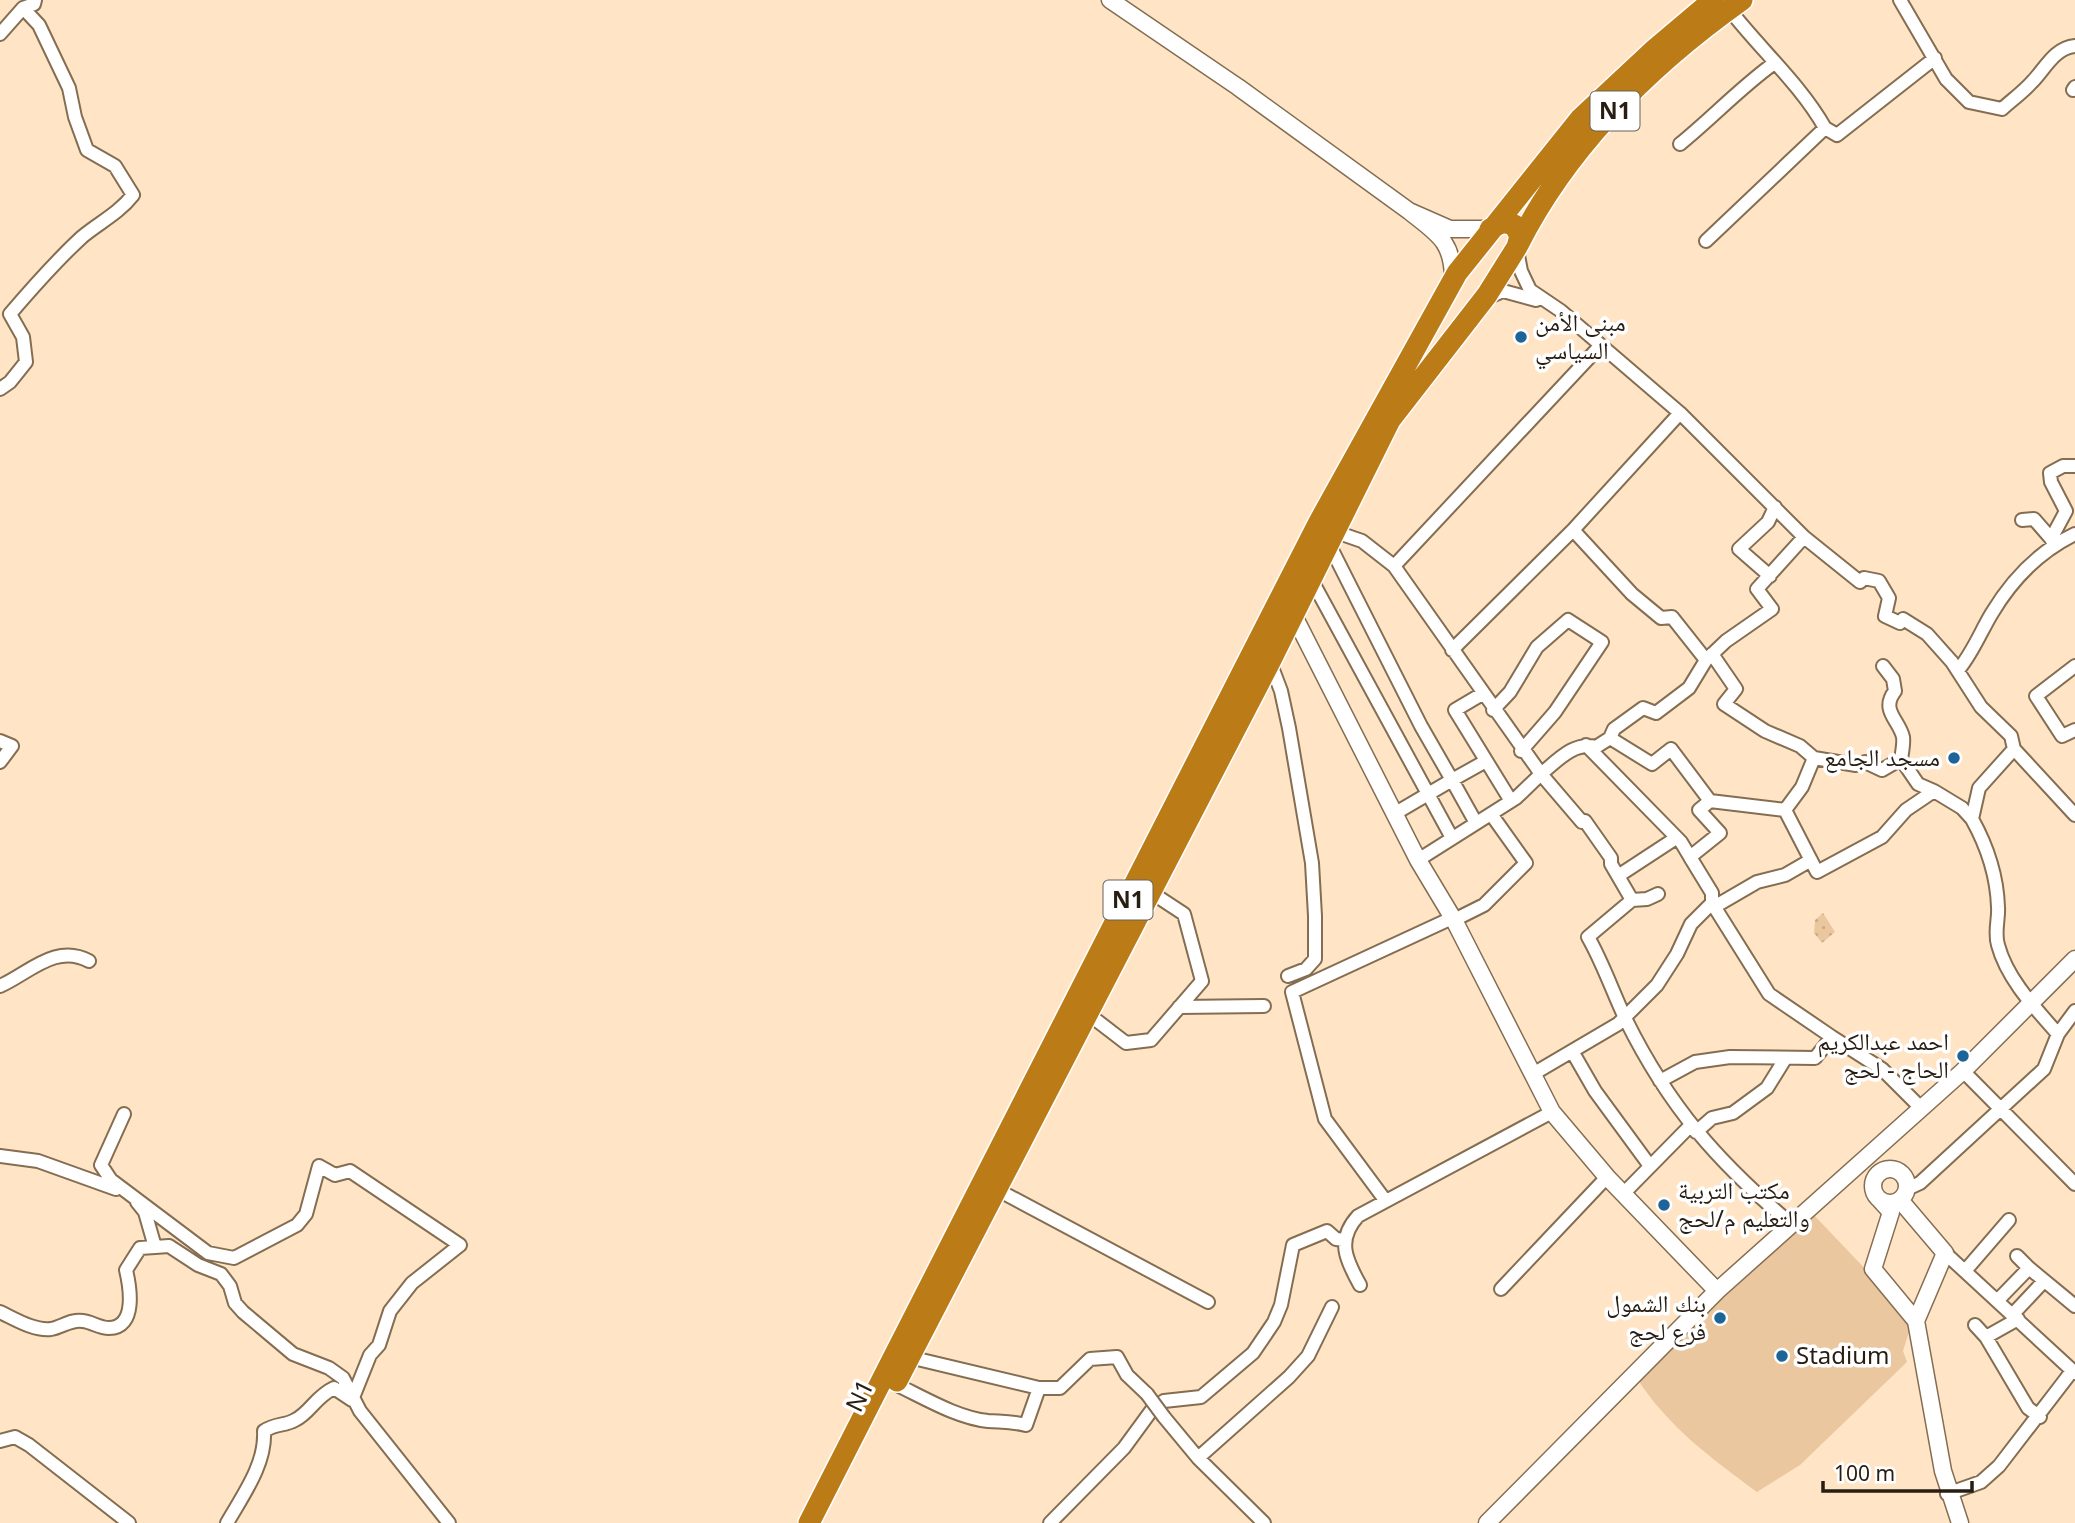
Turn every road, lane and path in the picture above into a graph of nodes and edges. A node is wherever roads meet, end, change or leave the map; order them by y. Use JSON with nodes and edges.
{"nodes":[{"id":1,"x":35,"y":0,"type":"edge"},
{"id":2,"x":1111,"y":0,"type":"edge"},
{"id":3,"x":1900,"y":0,"type":"edge"},
{"id":4,"x":1728,"y":3,"type":"edge"},
{"id":5,"x":23,"y":8,"type":"junction"},
{"id":6,"x":0,"y":34,"type":"edge"},
{"id":7,"x":2075,"y":46,"type":"edge"},
{"id":8,"x":1934,"y":58,"type":"junction"},
{"id":9,"x":1773,"y":64,"type":"junction"},
{"id":10,"x":1825,"y":128,"type":"junction"},
{"id":11,"x":1680,"y":144,"type":"dead end"},
{"id":12,"x":1409,"y":211,"type":"junction"},
{"id":13,"x":1490,"y":229,"type":"junction"},
{"id":14,"x":1706,"y":241,"type":"dead end"},
{"id":15,"x":1517,"y":247,"type":"junction"},
{"id":16,"x":1453,"y":279,"type":"junction"},
{"id":17,"x":1483,"y":300,"type":"junction"},
{"id":18,"x":1561,"y":311,"type":"junction"},
{"id":19,"x":5,"y":317,"type":"edge"},
{"id":20,"x":1601,"y":345,"type":"junction"},
{"id":21,"x":0,"y":389,"type":"edge"},
{"id":22,"x":1680,"y":413,"type":"junction"},
{"id":23,"x":2075,"y":466,"type":"edge"},
{"id":24,"x":1775,"y":507,"type":"junction"},
{"id":25,"x":2022,"y":520,"type":"dead end"},
{"id":26,"x":1573,"y":530,"type":"junction"},
{"id":27,"x":2075,"y":534,"type":"edge"},
{"id":28,"x":1804,"y":537,"type":"junction"},
{"id":29,"x":1333,"y":538,"type":"junction"},
{"id":30,"x":2054,"y":542,"type":"junction"},
{"id":31,"x":1394,"y":566,"type":"junction"},
{"id":32,"x":1770,"y":576,"type":"junction"},
{"id":33,"x":1310,"y":578,"type":"junction"},
{"id":34,"x":1293,"y":614,"type":"junction"},
{"id":35,"x":1452,"y":650,"type":"junction"},
{"id":36,"x":1709,"y":657,"type":"junction"},
{"id":37,"x":1270,"y":662,"type":"junction"},
{"id":38,"x":1883,"y":666,"type":"dead end"},
{"id":39,"x":2075,"y":666,"type":"edge"},
{"id":40,"x":1959,"y":670,"type":"junction"},
{"id":41,"x":1482,"y":694,"type":"junction"},
{"id":42,"x":1493,"y":709,"type":"junction"},
{"id":43,"x":2075,"y":730,"type":"edge"},
{"id":44,"x":1610,"y":738,"type":"junction"},
{"id":45,"x":0,"y":741,"type":"edge"},
{"id":46,"x":1586,"y":744,"type":"junction"},
{"id":47,"x":2014,"y":749,"type":"junction"},
{"id":48,"x":1521,"y":751,"type":"junction"},
{"id":49,"x":1814,"y":758,"type":"junction"},
{"id":50,"x":1901,"y":759,"type":"junction"},
{"id":51,"x":1486,"y":761,"type":"junction"},
{"id":52,"x":0,"y":762,"type":"edge"},
{"id":53,"x":1541,"y":774,"type":"junction"},
{"id":54,"x":1452,"y":780,"type":"junction"},
{"id":55,"x":1934,"y":791,"type":"junction"},
{"id":56,"x":1429,"y":794,"type":"junction"},
{"id":57,"x":1511,"y":801,"type":"junction"},
{"id":58,"x":1710,"y":801,"type":"junction"},
{"id":59,"x":1785,"y":810,"type":"junction"},
{"id":60,"x":1394,"y":814,"type":"junction"},
{"id":61,"x":1491,"y":814,"type":"junction"},
{"id":62,"x":2075,"y":816,"type":"edge"},
{"id":63,"x":1972,"y":819,"type":"junction"},
{"id":64,"x":1476,"y":823,"type":"junction"},
{"id":65,"x":1452,"y":838,"type":"junction"},
{"id":66,"x":1676,"y":838,"type":"junction"},
{"id":67,"x":1690,"y":857,"type":"junction"},
{"id":68,"x":1418,"y":860,"type":"junction"},
{"id":69,"x":1811,"y":860,"type":"junction"},
{"id":70,"x":1618,"y":876,"type":"junction"},
{"id":71,"x":1149,"y":891,"type":"junction"},
{"id":72,"x":1658,"y":894,"type":"dead end"},
{"id":73,"x":1632,"y":900,"type":"junction"},
{"id":74,"x":1713,"y":905,"type":"junction"},
{"id":75,"x":1453,"y":919,"type":"junction"},
{"id":76,"x":2075,"y":959,"type":"edge"},
{"id":77,"x":89,"y":961,"type":"dead end"},
{"id":78,"x":1288,"y":976,"type":"dead end"},
{"id":79,"x":0,"y":986,"type":"edge"},
{"id":80,"x":2032,"y":1005,"type":"junction"},
{"id":81,"x":1264,"y":1006,"type":"dead end"},
{"id":82,"x":1180,"y":1007,"type":"junction"},
{"id":83,"x":2075,"y":1012,"type":"edge"},
{"id":84,"x":1087,"y":1013,"type":"junction"},
{"id":85,"x":1625,"y":1017,"type":"junction"},
{"id":86,"x":2059,"y":1034,"type":"junction"},
{"id":87,"x":1832,"y":1037,"type":"junction"},
{"id":88,"x":1572,"y":1051,"type":"junction"},
{"id":89,"x":1785,"y":1059,"type":"junction"},
{"id":90,"x":1963,"y":1071,"type":"junction"},
{"id":91,"x":1533,"y":1074,"type":"junction"},
{"id":92,"x":1660,"y":1081,"type":"junction"},
{"id":93,"x":2000,"y":1108,"type":"junction"},
{"id":94,"x":1922,"y":1109,"type":"junction"},
{"id":95,"x":1552,"y":1112,"type":"junction"},
{"id":96,"x":124,"y":1114,"type":"dead end"},
{"id":97,"x":1694,"y":1129,"type":"junction"},
{"id":98,"x":1877,"y":1150,"type":"junction"},
{"id":99,"x":0,"y":1156,"type":"edge"},
{"id":100,"x":1650,"y":1166,"type":"junction"},
{"id":101,"x":1853,"y":1171,"type":"junction"},
{"id":102,"x":1899,"y":1171,"type":"junction"},
{"id":103,"x":1607,"y":1177,"type":"junction"},
{"id":104,"x":2075,"y":1184,"type":"edge"},
{"id":105,"x":996,"y":1189,"type":"junction"},
{"id":106,"x":1624,"y":1193,"type":"junction"},
{"id":107,"x":1903,"y":1195,"type":"junction"},
{"id":108,"x":1878,"y":1198,"type":"junction"},
{"id":109,"x":135,"y":1199,"type":"junction"},
{"id":110,"x":1385,"y":1199,"type":"junction"},
{"id":111,"x":2009,"y":1220,"type":"dead end"},
{"id":112,"x":1791,"y":1224,"type":"junction"},
{"id":113,"x":1345,"y":1240,"type":"junction"},
{"id":114,"x":155,"y":1247,"type":"junction"},
{"id":115,"x":1945,"y":1253,"type":"junction"},
{"id":116,"x":2017,"y":1256,"type":"dead end"},
{"id":117,"x":2029,"y":1268,"type":"junction"},
{"id":118,"x":1965,"y":1271,"type":"junction"},
{"id":119,"x":2044,"y":1281,"type":"junction"},
{"id":120,"x":1360,"y":1285,"type":"dead end"},
{"id":121,"x":1502,"y":1289,"type":"dead end"},
{"id":122,"x":1717,"y":1291,"type":"junction"},
{"id":123,"x":1997,"y":1301,"type":"junction"},
{"id":124,"x":1208,"y":1302,"type":"dead end"},
{"id":125,"x":2075,"y":1306,"type":"edge"},
{"id":126,"x":1332,"y":1307,"type":"dead end"},
{"id":127,"x":0,"y":1312,"type":"edge"},
{"id":128,"x":2015,"y":1317,"type":"junction"},
{"id":129,"x":1916,"y":1321,"type":"junction"},
{"id":130,"x":1975,"y":1325,"type":"dead end"},
{"id":131,"x":1986,"y":1338,"type":"junction"},
{"id":132,"x":909,"y":1357,"type":"junction"},
{"id":133,"x":2073,"y":1372,"type":"edge"},
{"id":134,"x":895,"y":1384,"type":"junction"},
{"id":135,"x":1039,"y":1388,"type":"junction"},
{"id":136,"x":352,"y":1400,"type":"junction"},
{"id":137,"x":2040,"y":1417,"type":"junction"},
{"id":138,"x":0,"y":1441,"type":"edge"},
{"id":139,"x":1198,"y":1458,"type":"junction"},
{"id":140,"x":1947,"y":1494,"type":"junction"},
{"id":141,"x":129,"y":1523,"type":"edge"},
{"id":142,"x":228,"y":1523,"type":"edge"},
{"id":143,"x":449,"y":1523,"type":"edge"},
{"id":144,"x":809,"y":1523,"type":"edge"},
{"id":145,"x":825,"y":1523,"type":"edge"},
{"id":146,"x":1050,"y":1523,"type":"edge"},
{"id":147,"x":1264,"y":1523,"type":"edge"},
{"id":148,"x":1487,"y":1523,"type":"edge"},
{"id":149,"x":1960,"y":1523,"type":"edge"}],
"edges":[{"from":1,"to":5,"type":"street"},
{"from":2,"to":12,"type":"street"},
{"from":3,"to":8,"type":"street"},
{"from":4,"to":9,"type":"street"},
{"from":4,"to":13,"type":"highway","number":"N1"},
{"from":4,"to":15,"type":"highway","name":"N1","number":"N1"},
{"from":5,"to":6,"type":"street"},
{"from":5,"to":19,"type":"street"},
{"from":7,"to":8,"type":"street"},
{"from":8,"to":10,"type":"street"},
{"from":9,"to":10,"type":"street"},
{"from":9,"to":11,"type":"street"},
{"from":10,"to":14,"type":"street"},
{"from":12,"to":13,"type":"street"},
{"from":12,"to":16,"type":"street"},
{"from":13,"to":15,"type":"highway"},
{"from":13,"to":16,"type":"highway","number":"N1"},
{"from":15,"to":17,"type":"highway","name":"N1"},
{"from":15,"to":18,"type":"street"},
{"from":16,"to":17,"type":"highway"},
{"from":16,"to":144,"type":"highway","number":"N1"},
{"from":17,"to":18,"type":"street"},
{"from":17,"to":29,"type":"highway","name":"N1","number":"N1"},
{"from":18,"to":20,"type":"street"},
{"from":19,"to":21,"type":"street"},
{"from":20,"to":22,"type":"street"},
{"from":20,"to":31,"type":"street"},
{"from":22,"to":24,"type":"street"},
{"from":22,"to":26,"type":"street"},
{"from":23,"to":30,"type":"street"},
{"from":24,"to":28,"type":"street"},
{"from":24,"to":32,"type":"street"},
{"from":25,"to":30,"type":"street"},
{"from":26,"to":35,"type":"street"},
{"from":26,"to":36,"type":"street"},
{"from":27,"to":30,"type":"street"},
{"from":28,"to":32,"type":"street"},
{"from":28,"to":40,"type":"street"},
{"from":29,"to":31,"type":"street"},
{"from":29,"to":33,"type":"highway","name":"N1","number":"N1"},
{"from":29,"to":54,"type":"street"},
{"from":30,"to":40,"type":"street"},
{"from":31,"to":35,"type":"street"},
{"from":32,"to":36,"type":"street"},
{"from":33,"to":34,"type":"highway","name":"N1","number":"N1"},
{"from":33,"to":56,"type":"street"},
{"from":34,"to":37,"type":"highway","name":"N1","number":"N1"},
{"from":34,"to":60,"type":"street"},
{"from":35,"to":41,"type":"street"},
{"from":36,"to":44,"type":"street"},
{"from":36,"to":49,"type":"street"},
{"from":37,"to":71,"type":"highway","name":"N1","number":"N1"},
{"from":37,"to":78,"type":"street"},
{"from":38,"to":50,"type":"street"},
{"from":39,"to":43,"type":"street"},
{"from":40,"to":47,"type":"street"},
{"from":41,"to":42,"type":"street"},
{"from":41,"to":51,"type":"street"},
{"from":42,"to":48,"type":"street"},
{"from":42,"to":48,"type":"street"},
{"from":44,"to":46,"type":"street"},
{"from":44,"to":58,"type":"street"},
{"from":45,"to":52,"type":"street"},
{"from":46,"to":53,"type":"street"},
{"from":46,"to":66,"type":"street"},
{"from":47,"to":62,"type":"street"},
{"from":47,"to":63,"type":"street"},
{"from":48,"to":53,"type":"street"},
{"from":49,"to":50,"type":"street"},
{"from":49,"to":59,"type":"street"},
{"from":50,"to":55,"type":"street"},
{"from":51,"to":54,"type":"street"},
{"from":51,"to":57,"type":"street"},
{"from":53,"to":57,"type":"street"},
{"from":53,"to":70,"type":"street"},
{"from":54,"to":56,"type":"street"},
{"from":54,"to":64,"type":"street"},
{"from":55,"to":63,"type":"street"},
{"from":55,"to":69,"type":"street"},
{"from":56,"to":60,"type":"street"},
{"from":56,"to":65,"type":"street"},
{"from":57,"to":61,"type":"street"},
{"from":58,"to":59,"type":"street"},
{"from":58,"to":67,"type":"street"},
{"from":59,"to":69,"type":"street"},
{"from":60,"to":68,"type":"street"},
{"from":61,"to":64,"type":"street"},
{"from":61,"to":75,"type":"street"},
{"from":63,"to":80,"type":"street"},
{"from":64,"to":65,"type":"street"},
{"from":65,"to":68,"type":"street"},
{"from":66,"to":67,"type":"street"},
{"from":66,"to":70,"type":"street"},
{"from":67,"to":74,"type":"street"},
{"from":68,"to":75,"type":"street"},
{"from":69,"to":74,"type":"street"},
{"from":70,"to":73,"type":"street"},
{"from":71,"to":82,"type":"street"},
{"from":71,"to":84,"type":"highway","name":"N1","number":"N1"},
{"from":72,"to":73,"type":"street"},
{"from":73,"to":85,"type":"street"},
{"from":74,"to":85,"type":"street"},
{"from":74,"to":87,"type":"street"},
{"from":75,"to":91,"type":"street"},
{"from":75,"to":110,"type":"street"},
{"from":76,"to":80,"type":"street"},
{"from":77,"to":79,"type":"street"},
{"from":80,"to":86,"type":"street"},
{"from":80,"to":90,"type":"street"},
{"from":81,"to":82,"type":"street"},
{"from":82,"to":84,"type":"street"},
{"from":83,"to":86,"type":"street"},
{"from":84,"to":105,"type":"highway","name":"N1","number":"N1"},
{"from":85,"to":88,"type":"street"},
{"from":85,"to":92,"type":"street"},
{"from":86,"to":93,"type":"street"},
{"from":87,"to":89,"type":"street"},
{"from":87,"to":94,"type":"street"},
{"from":88,"to":91,"type":"street"},
{"from":88,"to":100,"type":"street"},
{"from":89,"to":92,"type":"street"},
{"from":89,"to":97,"type":"street"},
{"from":90,"to":93,"type":"street"},
{"from":90,"to":94,"type":"street"},
{"from":91,"to":95,"type":"street"},
{"from":92,"to":97,"type":"street"},
{"from":93,"to":104,"type":"street"},
{"from":93,"to":107,"type":"street"},
{"from":94,"to":98,"type":"street"},
{"from":95,"to":103,"type":"street"},
{"from":95,"to":110,"type":"street"},
{"from":96,"to":109,"type":"street"},
{"from":97,"to":100,"type":"street"},
{"from":97,"to":112,"type":"street"},
{"from":98,"to":101,"type":"street"},
{"from":98,"to":102,"type":"street"},
{"from":99,"to":109,"type":"street"},
{"from":100,"to":106,"type":"street"},
{"from":101,"to":108,"type":"street"},
{"from":101,"to":112,"type":"street"},
{"from":102,"to":107,"type":"street"},
{"from":102,"to":108,"type":"street"},
{"from":103,"to":106,"type":"street"},
{"from":103,"to":121,"type":"street"},
{"from":105,"to":124,"type":"street"},
{"from":105,"to":132,"type":"highway","name":"N1","number":"N1"},
{"from":106,"to":122,"type":"street"},
{"from":107,"to":108,"type":"street"},
{"from":107,"to":115,"type":"street"},
{"from":108,"to":129,"type":"street"},
{"from":109,"to":114,"type":"street"},
{"from":109,"to":136,"type":"street"},
{"from":110,"to":113,"type":"street"},
{"from":111,"to":118,"type":"street"},
{"from":112,"to":122,"type":"street"},
{"from":113,"to":120,"type":"street"},
{"from":113,"to":146,"type":"street"},
{"from":114,"to":127,"type":"street"},
{"from":114,"to":136,"type":"street"},
{"from":115,"to":118,"type":"street"},
{"from":115,"to":129,"type":"street"},
{"from":116,"to":117,"type":"street"},
{"from":117,"to":119,"type":"street"},
{"from":117,"to":123,"type":"street"},
{"from":118,"to":123,"type":"street"},
{"from":119,"to":125,"type":"street"},
{"from":119,"to":128,"type":"street"},
{"from":122,"to":148,"type":"street"},
{"from":123,"to":128,"type":"street"},
{"from":126,"to":139,"type":"street"},
{"from":128,"to":131,"type":"street"},
{"from":128,"to":133,"type":"street"},
{"from":129,"to":140,"type":"street"},
{"from":130,"to":131,"type":"street"},
{"from":131,"to":137,"type":"street"},
{"from":132,"to":134,"type":"highway","name":"N1","number":"N1"},
{"from":132,"to":135,"type":"street"},
{"from":133,"to":137,"type":"street"},
{"from":134,"to":135,"type":"street"},
{"from":134,"to":145,"type":"highway","name":"N1","number":"N1"},
{"from":135,"to":139,"type":"street","bridge":true},
{"from":136,"to":142,"type":"street"},
{"from":136,"to":143,"type":"street"},
{"from":137,"to":140,"type":"street"},
{"from":138,"to":141,"type":"street"},
{"from":139,"to":147,"type":"street"},
{"from":140,"to":149,"type":"street"}]}
